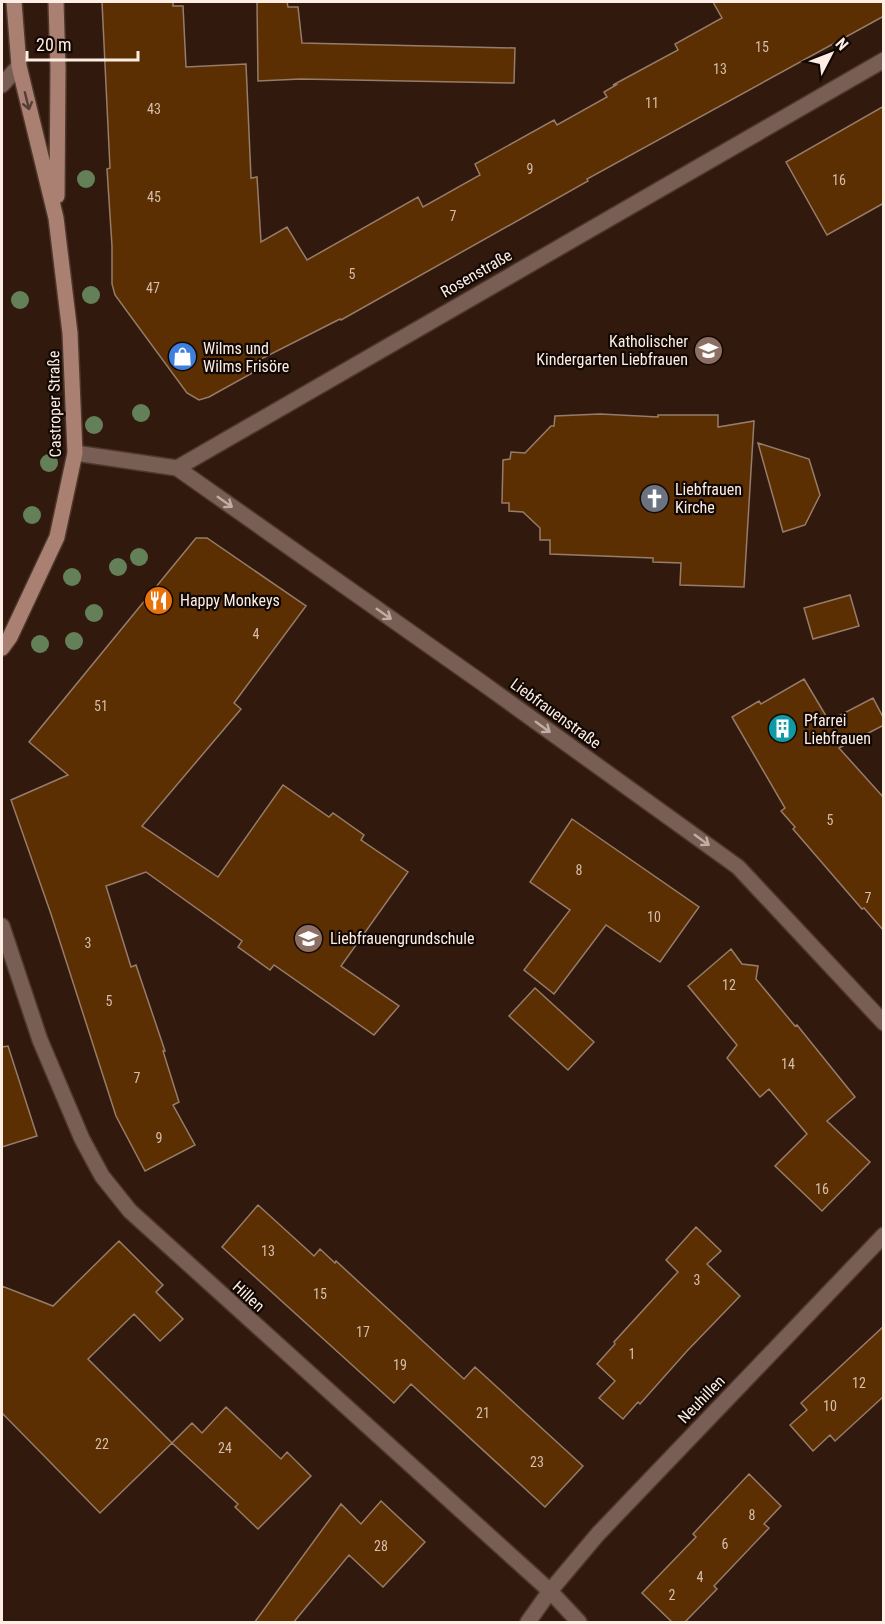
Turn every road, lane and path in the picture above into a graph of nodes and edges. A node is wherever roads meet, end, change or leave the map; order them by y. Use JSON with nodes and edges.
{"nodes":[{"id":1,"x":14,"y":2,"type":"edge"},
{"id":2,"x":56,"y":2,"type":"edge"},
{"id":3,"x":884,"y":60,"type":"edge"},
{"id":4,"x":19,"y":66,"type":"junction"},
{"id":5,"x":2,"y":86,"type":"edge"},
{"id":6,"x":56,"y":218,"type":"junction"},
{"id":7,"x":75,"y":453,"type":"junction"},
{"id":8,"x":177,"y":468,"type":"junction"},
{"id":9,"x":2,"y":648,"type":"edge"},
{"id":10,"x":2,"y":926,"type":"edge"},
{"id":11,"x":884,"y":1023,"type":"edge"},
{"id":12,"x":884,"y":1235,"type":"edge"},
{"id":13,"x":550,"y":1591,"type":"junction"},
{"id":14,"x":528,"y":1623,"type":"edge"},
{"id":15,"x":579,"y":1623,"type":"edge"}],
"edges":[{"from":1,"to":4,"type":"main road","name":"Castroper Straße"},
{"from":2,"to":6,"type":"main road","name":"Castroper Straße"},
{"from":3,"to":8,"type":"street","name":"Rosenstraße"},
{"from":4,"to":5,"type":"street"},
{"from":4,"to":6,"type":"main road","name":"Castroper Straße","one_way":true},
{"from":6,"to":7,"type":"main road","name":"Castroper Straße"},
{"from":7,"to":8,"type":"street"},
{"from":7,"to":9,"type":"main road","name":"Castroper Straße"},
{"from":8,"to":11,"type":"street","name":"Liebfrauenstraße","one_way":true},
{"from":10,"to":13,"type":"street","name":"Hillen"},
{"from":12,"to":13,"type":"street","name":"Neuhillen"},
{"from":13,"to":14,"type":"street"},
{"from":13,"to":15,"type":"street","name":"Hillen"}]}
